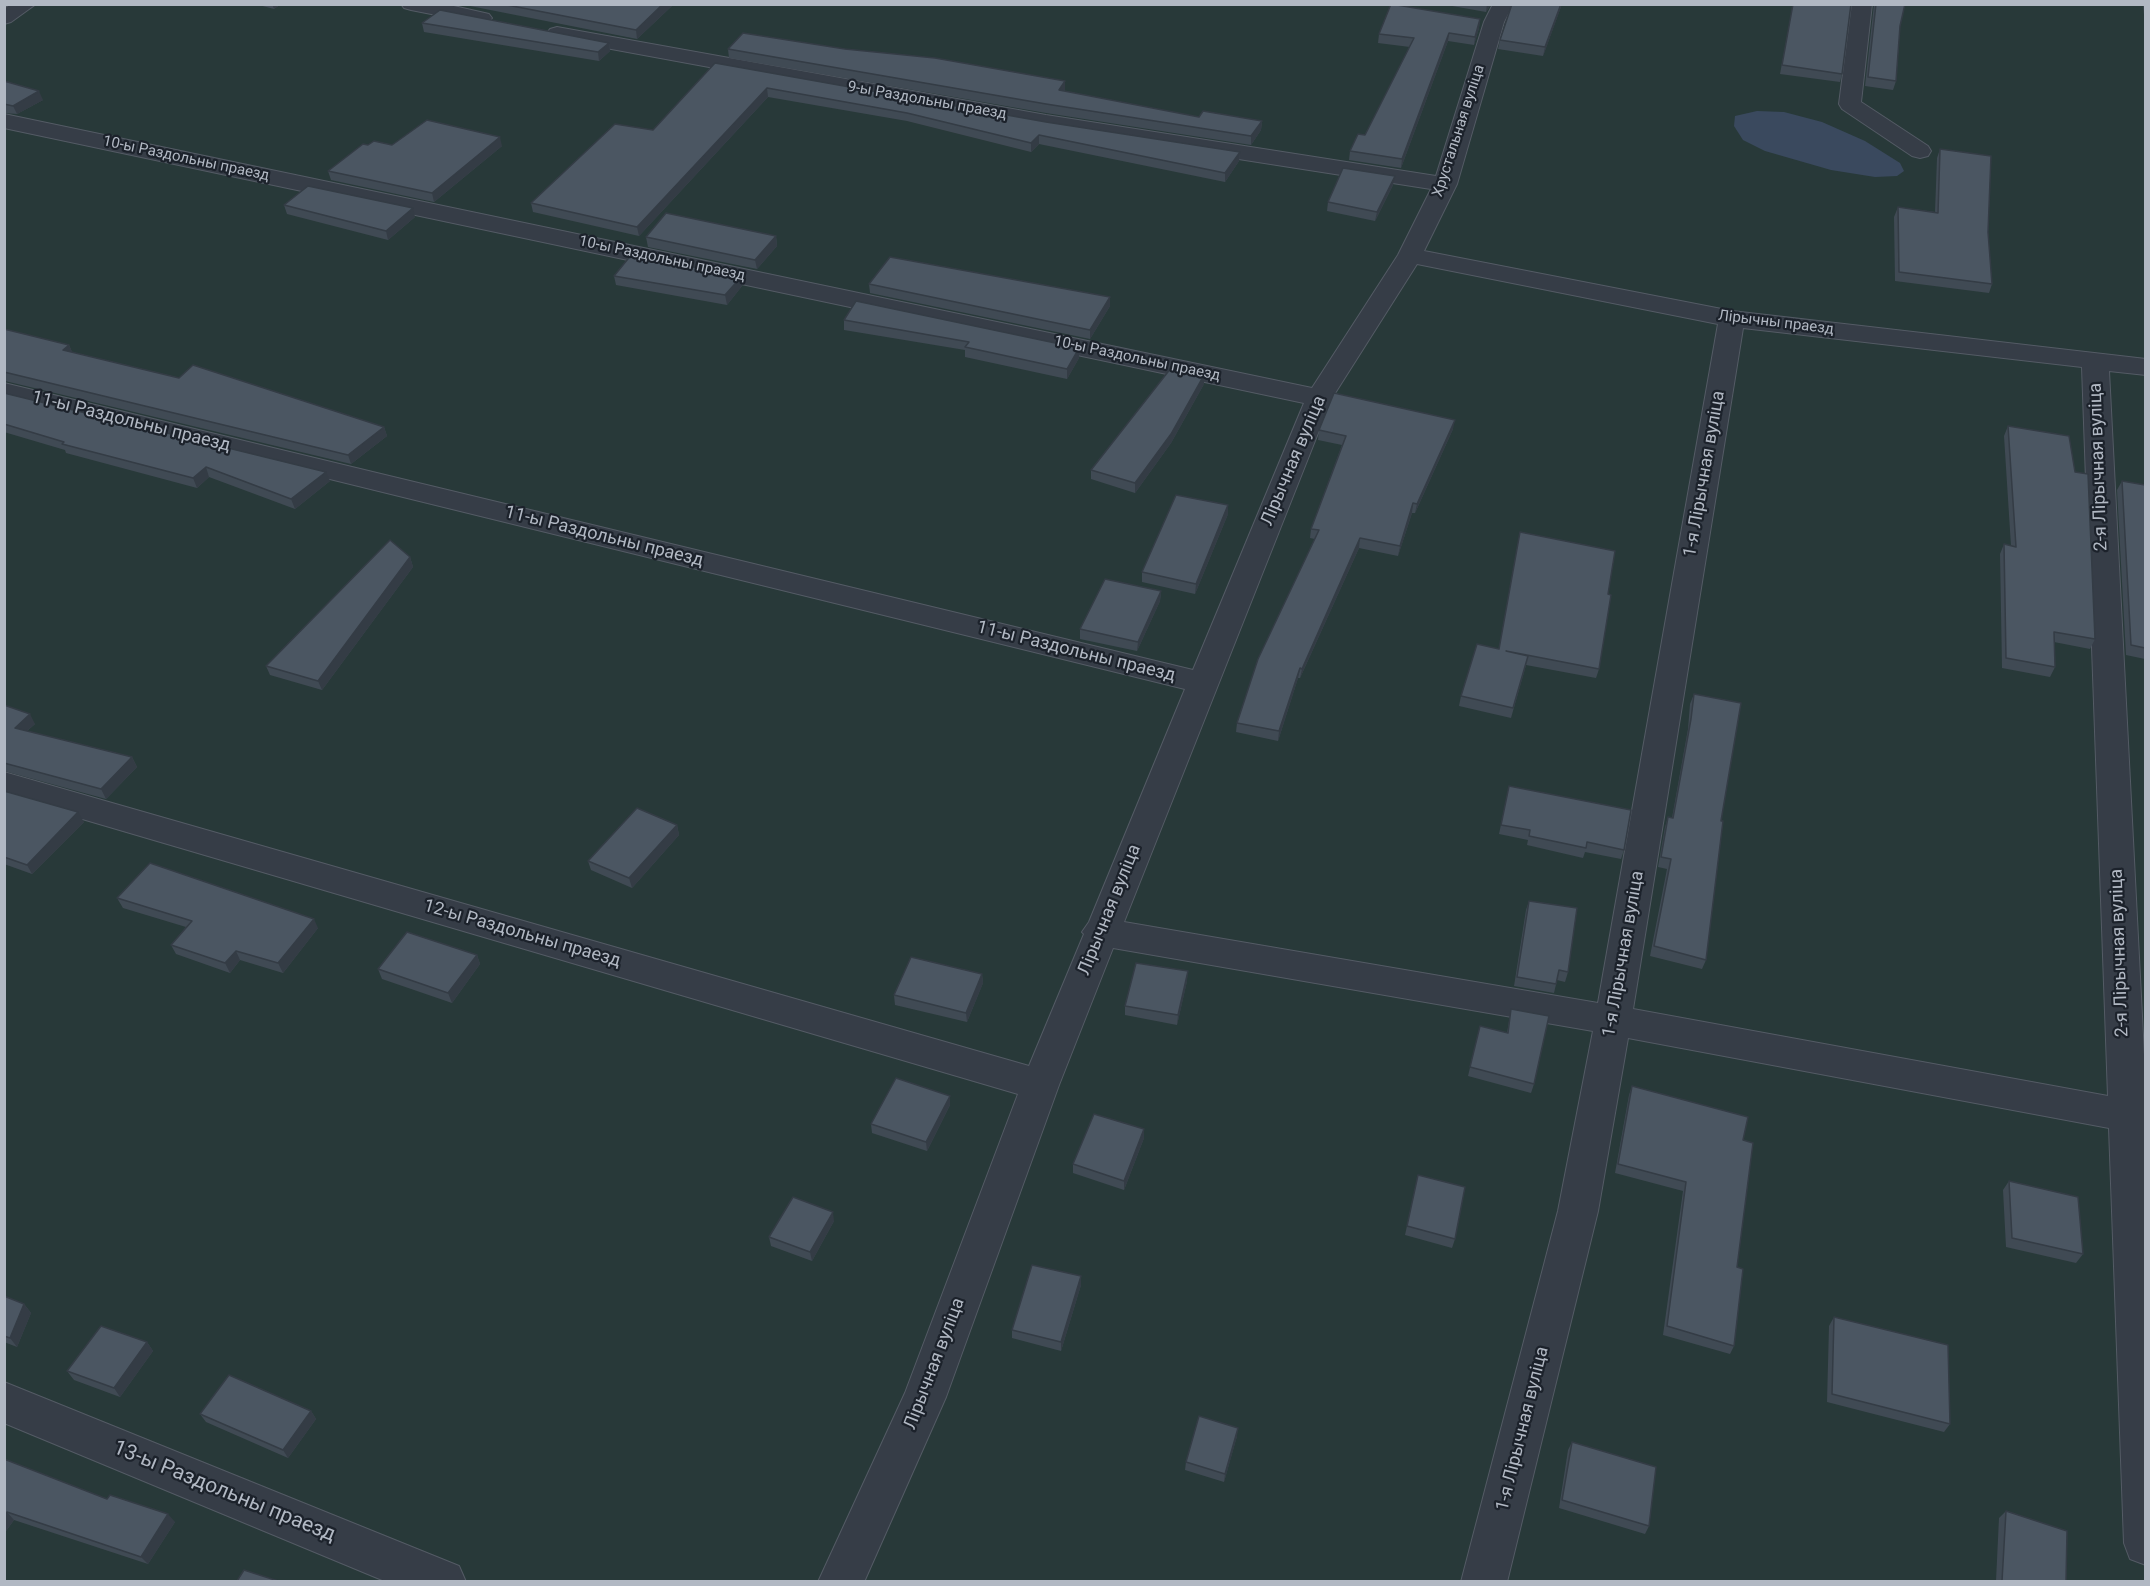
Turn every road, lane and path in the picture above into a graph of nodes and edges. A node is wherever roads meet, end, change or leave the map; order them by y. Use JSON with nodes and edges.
{"nodes":[{"id":1,"x":26,"y":4,"type":"edge"},
{"id":2,"x":411,"y":4,"type":"edge"},
{"id":3,"x":1862,"y":4,"type":"edge"},
{"id":4,"x":1490,"y":15,"type":"edge"},
{"id":5,"x":4,"y":18,"type":"edge"},
{"id":6,"x":502,"y":22,"type":"edge"},
{"id":7,"x":536,"y":29,"type":"edge"},
{"id":8,"x":4,"y":121,"type":"edge"},
{"id":9,"x":1920,"y":151,"type":"dead end"},
{"id":10,"x":1445,"y":184,"type":"junction"},
{"id":11,"x":1410,"y":255,"type":"junction"},
{"id":12,"x":1732,"y":319,"type":"junction"},
{"id":13,"x":2095,"y":362,"type":"junction"},
{"id":14,"x":2145,"y":367,"type":"edge"},
{"id":15,"x":4,"y":391,"type":"edge"},
{"id":16,"x":1319,"y":398,"type":"junction"},
{"id":17,"x":1203,"y":683,"type":"junction"},
{"id":18,"x":4,"y":784,"type":"edge"},
{"id":19,"x":1100,"y":932,"type":"junction"},
{"id":20,"x":1613,"y":1020,"type":"junction"},
{"id":21,"x":1040,"y":1085,"type":"junction"},
{"id":22,"x":2136,"y":1117,"type":"edge"},
{"id":23,"x":4,"y":1402,"type":"edge"},
{"id":24,"x":2145,"y":1544,"type":"edge"},
{"id":25,"x":443,"y":1581,"type":"edge"},
{"id":26,"x":841,"y":1581,"type":"edge"},
{"id":27,"x":1484,"y":1581,"type":"edge"}],
"edges":[{"from":1,"to":5,"type":"street"},
{"from":2,"to":6,"type":"street"},
{"from":3,"to":9,"type":"street"},
{"from":4,"to":10,"type":"street","name":"Хрустальная вуліца"},
{"from":7,"to":10,"type":"street","name":"9-ы Раздольны праезд"},
{"from":8,"to":16,"type":"street","name":"10-ы Раздольны праезд"},
{"from":10,"to":11,"type":"street","name":"Хрустальная вуліца"},
{"from":11,"to":12,"type":"street","name":"Лірычны праезд"},
{"from":11,"to":16,"type":"street","name":"Лірычная вуліца"},
{"from":12,"to":13,"type":"street","name":"Лірычны праезд"},
{"from":12,"to":20,"type":"street","name":"1-я Лірычная вуліца"},
{"from":13,"to":14,"type":"street","name":"Лірычны праезд"},
{"from":13,"to":22,"type":"street","name":"2-я Лірычная вуліца"},
{"from":15,"to":17,"type":"street","name":"11-ы Раздольны праезд"},
{"from":16,"to":17,"type":"street","name":"Лірычная вуліца"},
{"from":17,"to":19,"type":"street","name":"Лірычная вуліца"},
{"from":18,"to":21,"type":"street","name":"12-ы Раздольны праезд"},
{"from":19,"to":20,"type":"street"},
{"from":19,"to":21,"type":"street","name":"Лірычная вуліца"},
{"from":20,"to":22,"type":"street"},
{"from":20,"to":27,"type":"street","name":"1-я Лірычная вуліца"},
{"from":21,"to":26,"type":"street","name":"Лірычная вуліца"},
{"from":22,"to":24,"type":"street","name":"2-я Лірычная вуліца"},
{"from":23,"to":25,"type":"street","name":"13-ы Раздольны праезд"}]}
